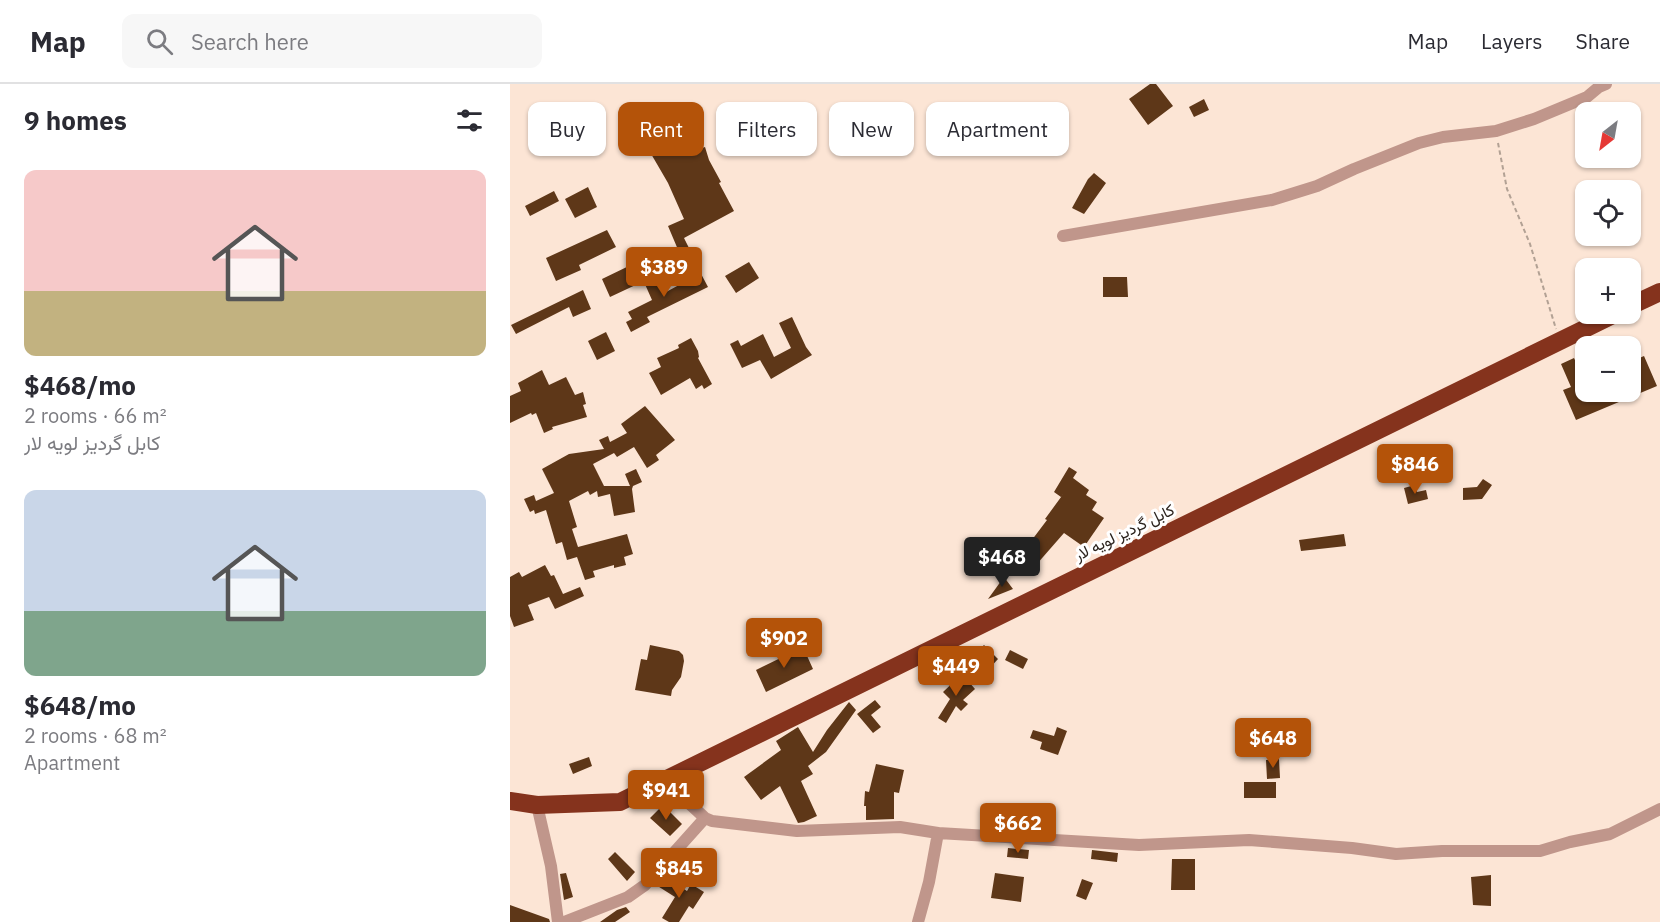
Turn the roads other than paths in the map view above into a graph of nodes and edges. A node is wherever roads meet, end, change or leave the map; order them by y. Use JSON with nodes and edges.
{"nodes":[{"id":1,"x":1606,"y":84,"type":"edge"},
{"id":2,"x":1063,"y":236,"type":"dead end"},
{"id":3,"x":1660,"y":292,"type":"edge"},
{"id":4,"x":1641,"y":301,"type":"edge"},
{"id":5,"x":1593,"y":324,"type":"edge"},
{"id":6,"x":664,"y":780,"type":"junction"},
{"id":7,"x":510,"y":801,"type":"edge"},
{"id":8,"x":537,"y":805,"type":"junction"},
{"id":9,"x":1660,"y":809,"type":"edge"},
{"id":10,"x":705,"y":818,"type":"junction"},
{"id":11,"x":938,"y":833,"type":"junction"},
{"id":12,"x":558,"y":922,"type":"edge"},
{"id":13,"x":564,"y":922,"type":"edge"},
{"id":14,"x":918,"y":922,"type":"edge"}],
"edges":[{"from":1,"to":2,"type":"street"},
{"from":3,"to":4,"type":"highway"},
{"from":5,"to":6,"type":"highway","name":"کابل گردیز لویه لار"},
{"from":6,"to":8,"type":"highway","name":"کابل گردیز لویه لار"},
{"from":6,"to":10,"type":"street"},
{"from":7,"to":8,"type":"highway","name":"کابل گردیز لویه لار"},
{"from":8,"to":12,"type":"street"},
{"from":9,"to":11,"type":"street"},
{"from":10,"to":11,"type":"street"},
{"from":10,"to":13,"type":"street"},
{"from":11,"to":14,"type":"street"}]}
